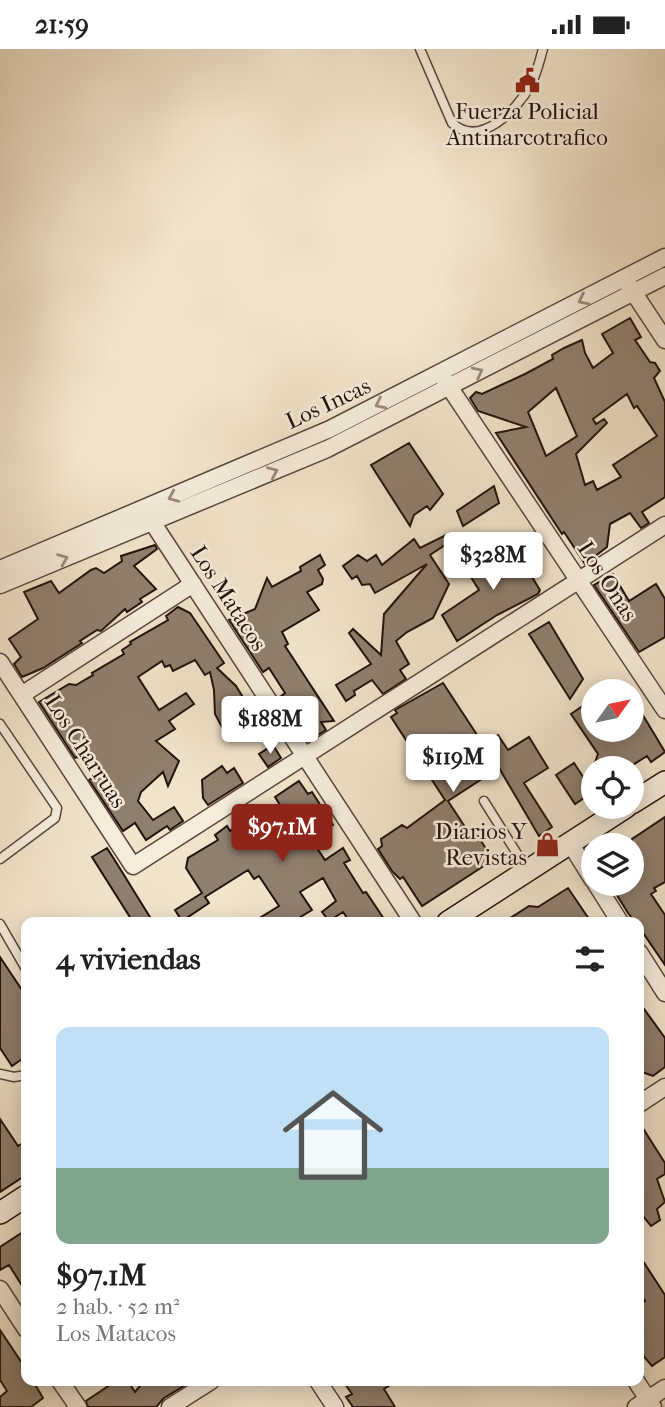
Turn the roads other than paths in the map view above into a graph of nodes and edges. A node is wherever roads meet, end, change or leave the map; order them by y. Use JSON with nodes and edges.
{"nodes":[{"id":1,"x":420,"y":49,"type":"edge"},
{"id":2,"x":543,"y":49,"type":"edge"},
{"id":3,"x":665,"y":257,"type":"edge"},
{"id":4,"x":665,"y":276,"type":"edge"},
{"id":5,"x":629,"y":285,"type":"junction"},
{"id":6,"x":665,"y":340,"type":"edge"},
{"id":7,"x":445,"y":380,"type":"junction"},
{"id":8,"x":148,"y":516,"type":"junction"},
{"id":9,"x":665,"y":525,"type":"edge"},
{"id":10,"x":0,"y":569,"type":"edge"},
{"id":11,"x":580,"y":579,"type":"junction"},
{"id":12,"x":193,"y":584,"type":"junction"},
{"id":13,"x":0,"y":585,"type":"edge"},
{"id":14,"x":0,"y":662,"type":"edge"},
{"id":15,"x":23,"y":694,"type":"junction"},
{"id":16,"x":665,"y":710,"type":"edge"},
{"id":17,"x":0,"y":724,"type":"edge"},
{"id":18,"x":304,"y":756,"type":"junction"},
{"id":19,"x":665,"y":782,"type":"edge"},
{"id":20,"x":644,"y":795,"type":"edge"},
{"id":21,"x":484,"y":801,"type":"dead end"},
{"id":22,"x":607,"y":819,"type":"edge"},
{"id":23,"x":570,"y":843,"type":"junction"},
{"id":24,"x":0,"y":859,"type":"edge"},
{"id":25,"x":581,"y":861,"type":"edge"},
{"id":26,"x":527,"y":871,"type":"junction"},
{"id":27,"x":603,"y":896,"type":"edge"},
{"id":28,"x":410,"y":917,"type":"edge"},
{"id":29,"x":456,"y":917,"type":"edge"},
{"id":30,"x":617,"y":917,"type":"edge"},
{"id":31,"x":0,"y":924,"type":"edge"},
{"id":32,"x":644,"y":959,"type":"edge"},
{"id":33,"x":21,"y":960,"type":"edge"},
{"id":34,"x":665,"y":993,"type":"edge"},
{"id":35,"x":0,"y":1074,"type":"edge"},
{"id":36,"x":21,"y":1076,"type":"edge"},
{"id":37,"x":665,"y":1087,"type":"edge"},
{"id":38,"x":644,"y":1101,"type":"edge"},
{"id":39,"x":21,"y":1199,"type":"edge"},
{"id":40,"x":0,"y":1213,"type":"edge"},
{"id":41,"x":0,"y":1289,"type":"edge"},
{"id":42,"x":21,"y":1321,"type":"edge"},
{"id":43,"x":62,"y":1386,"type":"edge"},
{"id":44,"x":203,"y":1386,"type":"edge"},
{"id":45,"x":321,"y":1386,"type":"edge"},
{"id":46,"x":638,"y":1386,"type":"edge"},
{"id":47,"x":665,"y":1388,"type":"edge"},
{"id":48,"x":70,"y":1404,"type":"edge"},
{"id":49,"x":646,"y":1404,"type":"edge"},
{"id":50,"x":170,"y":1407,"type":"edge"},
{"id":51,"x":335,"y":1407,"type":"edge"}],
"edges":[{"from":1,"to":2,"type":"lane"},
{"from":3,"to":5,"type":"street","name":"Los Incas"},
{"from":4,"to":5,"type":"street","name":"Los Incas"},
{"from":5,"to":6,"type":"street"},
{"from":5,"to":7,"type":"street","name":"Los Incas"},
{"from":7,"to":8,"type":"street","name":"Los Incas"},
{"from":7,"to":11,"type":"street","name":"Los Onas"},
{"from":8,"to":10,"type":"street","name":"Los Incas"},
{"from":8,"to":12,"type":"street","name":"Los Matacos"},
{"from":13,"to":8,"type":"street","name":"Los Incas","one_way":true},
{"from":9,"to":11,"type":"street"},
{"from":11,"to":16,"type":"street","name":"Los Onas"},
{"from":11,"to":18,"type":"street"},
{"from":12,"to":15,"type":"street"},
{"from":12,"to":18,"type":"street","name":"Los Matacos"},
{"from":14,"to":15,"type":"street","name":"Los Charruas"},
{"from":15,"to":18,"type":"street","name":"Los Charruas"},
{"from":17,"to":24,"type":"lane"},
{"from":18,"to":28,"type":"street","name":"Los Matacos"},
{"from":19,"to":20,"type":"main road"},
{"from":21,"to":26,"type":"lane"},
{"from":22,"to":23,"type":"main road"},
{"from":23,"to":25,"type":"street"},
{"from":23,"to":26,"type":"main road"},
{"from":26,"to":29,"type":"main road"},
{"from":27,"to":30,"type":"street"},
{"from":31,"to":33,"type":"lane"},
{"from":32,"to":34,"type":"street"},
{"from":35,"to":36,"type":"lane"},
{"from":37,"to":38,"type":"street"},
{"from":39,"to":40,"type":"main road"},
{"from":41,"to":42,"type":"street"},
{"from":43,"to":48,"type":"street"},
{"from":44,"to":50,"type":"street"},
{"from":45,"to":51,"type":"street"},
{"from":46,"to":49,"type":"street"},
{"from":47,"to":49,"type":"street"}]}
